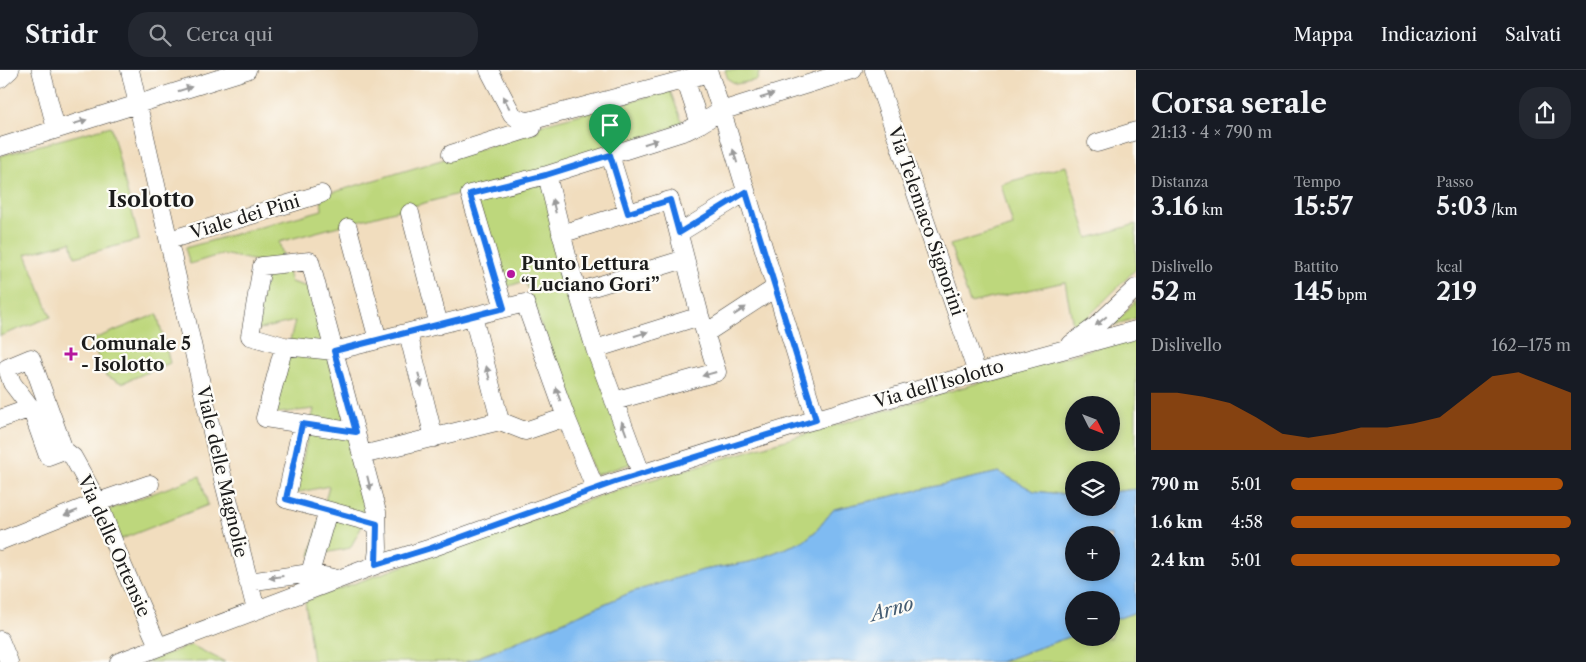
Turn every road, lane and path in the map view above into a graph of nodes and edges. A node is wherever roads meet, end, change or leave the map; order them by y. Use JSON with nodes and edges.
{"nodes":[{"id":1,"x":10,"y":70,"type":"edge"},
{"id":2,"x":42,"y":70,"type":"edge"},
{"id":3,"x":130,"y":70,"type":"edge"},
{"id":4,"x":489,"y":70,"type":"edge"},
{"id":5,"x":853,"y":70,"type":"edge"},
{"id":6,"x":874,"y":70,"type":"edge"},
{"id":7,"x":238,"y":71,"type":"edge"},
{"id":8,"x":708,"y":72,"type":"edge"},
{"id":9,"x":678,"y":77,"type":"edge"},
{"id":10,"x":0,"y":79,"type":"edge"},
{"id":11,"x":138,"y":103,"type":"junction"},
{"id":12,"x":721,"y":111,"type":"junction"},
{"id":13,"x":533,"y":120,"type":"junction"},
{"id":14,"x":700,"y":124,"type":"junction"},
{"id":15,"x":56,"y":129,"type":"junction"},
{"id":16,"x":1136,"y":131,"type":"edge"},
{"id":17,"x":1097,"y":143,"type":"dead end"},
{"id":18,"x":0,"y":147,"type":"edge"},
{"id":19,"x":451,"y":154,"type":"dead end"},
{"id":20,"x":610,"y":155,"type":"junction"},
{"id":21,"x":546,"y":175,"type":"junction"},
{"id":22,"x":746,"y":192,"type":"junction"},
{"id":23,"x":320,"y":194,"type":"dead end"},
{"id":24,"x":410,"y":213,"type":"dead end"},
{"id":25,"x":628,"y":213,"type":"junction"},
{"id":26,"x":348,"y":228,"type":"dead end"},
{"id":27,"x":679,"y":233,"type":"junction"},
{"id":28,"x":561,"y":234,"type":"junction"},
{"id":29,"x":169,"y":240,"type":"junction"},
{"id":30,"x":685,"y":259,"type":"junction"},
{"id":31,"x":775,"y":288,"type":"junction"},
{"id":32,"x":577,"y":292,"type":"junction"},
{"id":33,"x":1132,"y":293,"type":"edge"},
{"id":34,"x":504,"y":308,"type":"junction"},
{"id":35,"x":474,"y":316,"type":"junction"},
{"id":36,"x":700,"y":316,"type":"junction"},
{"id":37,"x":439,"y":325,"type":"junction"},
{"id":38,"x":1136,"y":330,"type":"edge"},
{"id":39,"x":408,"y":333,"type":"junction"},
{"id":40,"x":706,"y":334,"type":"junction"},
{"id":41,"x":378,"y":340,"type":"junction"},
{"id":42,"x":284,"y":346,"type":"junction"},
{"id":43,"x":595,"y":348,"type":"junction"},
{"id":44,"x":1063,"y":350,"type":"junction"},
{"id":45,"x":334,"y":351,"type":"junction"},
{"id":46,"x":977,"y":373,"type":"junction"},
{"id":47,"x":614,"y":401,"type":"junction"},
{"id":48,"x":30,"y":408,"type":"junction"},
{"id":49,"x":566,"y":417,"type":"junction"},
{"id":50,"x":0,"y":419,"type":"edge"},
{"id":51,"x":816,"y":420,"type":"junction"},
{"id":52,"x":500,"y":421,"type":"junction"},
{"id":53,"x":302,"y":424,"type":"junction"},
{"id":54,"x":356,"y":432,"type":"junction"},
{"id":55,"x":434,"y":438,"type":"junction"},
{"id":56,"x":64,"y":450,"type":"junction"},
{"id":57,"x":362,"y":455,"type":"junction"},
{"id":58,"x":641,"y":473,"type":"junction"},
{"id":59,"x":150,"y":484,"type":"dead end"},
{"id":60,"x":595,"y":488,"type":"junction"},
{"id":61,"x":98,"y":502,"type":"junction"},
{"id":62,"x":328,"y":511,"type":"junction"},
{"id":63,"x":377,"y":524,"type":"junction"},
{"id":64,"x":0,"y":541,"type":"edge"},
{"id":65,"x":376,"y":565,"type":"junction"},
{"id":66,"x":310,"y":573,"type":"junction"},
{"id":67,"x":339,"y":579,"type":"junction"},
{"id":68,"x":248,"y":582,"type":"junction"},
{"id":69,"x":256,"y":610,"type":"junction"},
{"id":70,"x":0,"y":640,"type":"edge"},
{"id":71,"x":158,"y":646,"type":"junction"},
{"id":72,"x":9,"y":662,"type":"edge"},
{"id":73,"x":119,"y":662,"type":"edge"}],
"edges":[{"from":1,"to":10,"type":"street"},
{"from":2,"to":15,"type":"street"},
{"from":3,"to":11,"type":"street","name":"Viale delle Magnolie"},
{"from":13,"to":4,"type":"street","one_way":true},
{"from":12,"to":5,"type":"street","one_way":true},
{"from":6,"to":46,"type":"street","name":"Via Telemaco Signorini"},
{"from":11,"to":7,"type":"street","one_way":true},
{"from":8,"to":9,"type":"street"},
{"from":8,"to":12,"type":"street"},
{"from":9,"to":13,"type":"street"},
{"from":9,"to":14,"type":"street"},
{"from":15,"to":11,"type":"street","one_way":true},
{"from":11,"to":29,"type":"street","name":"Viale delle Magnolie"},
{"from":12,"to":14,"type":"street"},
{"from":22,"to":12,"type":"street","one_way":true},
{"from":13,"to":19,"type":"street"},
{"from":20,"to":14,"type":"street","one_way":true},
{"from":15,"to":18,"type":"street"},
{"from":16,"to":17,"type":"street"},
{"from":20,"to":21,"type":"street"},
{"from":20,"to":25,"type":"street"},
{"from":28,"to":21,"type":"street","one_way":true},
{"from":21,"to":34,"type":"street"},
{"from":22,"to":27,"type":"street"},
{"from":22,"to":31,"type":"street"},
{"from":23,"to":29,"type":"street","name":"Viale dei Pini"},
{"from":24,"to":37,"type":"street"},
{"from":25,"to":27,"type":"street"},
{"from":25,"to":28,"type":"street"},
{"from":26,"to":41,"type":"street"},
{"from":27,"to":30,"type":"street"},
{"from":28,"to":32,"type":"street"},
{"from":29,"to":68,"type":"street","name":"Viale delle Magnolie"},
{"from":30,"to":32,"type":"street"},
{"from":30,"to":36,"type":"street"},
{"from":40,"to":31,"type":"street","one_way":true},
{"from":31,"to":51,"type":"street"},
{"from":32,"to":43,"type":"street"},
{"from":33,"to":44,"type":"street","name":"Via dell'Isolotto","one_way":true},
{"from":34,"to":35,"type":"street"},
{"from":49,"to":34,"type":"street","one_way":true},
{"from":35,"to":37,"type":"street"},
{"from":52,"to":35,"type":"street","one_way":true},
{"from":36,"to":40,"type":"street"},
{"from":43,"to":36,"type":"street","one_way":true},
{"from":37,"to":39,"type":"street"},
{"from":38,"to":44,"type":"street","name":"Via dell'Isolotto"},
{"from":39,"to":41,"type":"street"},
{"from":39,"to":55,"type":"street","one_way":true},
{"from":40,"to":47,"type":"street","one_way":true},
{"from":41,"to":45,"type":"street"},
{"from":42,"to":45,"type":"street"},
{"from":42,"to":45,"type":"street"},
{"from":42,"to":53,"type":"street"},
{"from":43,"to":47,"type":"street"},
{"from":44,"to":46,"type":"street","name":"Via dell'Isolotto"},
{"from":45,"to":54,"type":"street"},
{"from":46,"to":51,"type":"street","name":"Via dell'Isolotto"},
{"from":58,"to":47,"type":"street","one_way":true},
{"from":48,"to":50,"type":"street"},
{"from":48,"to":56,"type":"street","name":"Via delle Ortensie"},
{"from":48,"to":56,"type":"street","name":"Via delle Ortensie"},
{"from":49,"to":52,"type":"street"},
{"from":49,"to":60,"type":"street"},
{"from":51,"to":58,"type":"street","name":"Via dell'Isolotto"},
{"from":52,"to":55,"type":"street"},
{"from":53,"to":54,"type":"street"},
{"from":53,"to":62,"type":"street"},
{"from":54,"to":57,"type":"street"},
{"from":55,"to":57,"type":"street"},
{"from":56,"to":61,"type":"street","name":"Via delle Ortensie"},
{"from":57,"to":63,"type":"street","one_way":true},
{"from":58,"to":60,"type":"street","name":"Via dell'Isolotto"},
{"from":59,"to":61,"type":"street"},
{"from":60,"to":65,"type":"street","name":"Via dell'Isolotto"},
{"from":61,"to":64,"type":"street","one_way":true},
{"from":61,"to":71,"type":"street","name":"Via delle Ortensie"},
{"from":62,"to":63,"type":"street"},
{"from":62,"to":66,"type":"street"},
{"from":63,"to":65,"type":"street"},
{"from":65,"to":67,"type":"street","name":"Via dell'Isolotto"},
{"from":66,"to":67,"type":"street"},
{"from":66,"to":68,"type":"street","one_way":true},
{"from":67,"to":69,"type":"street","name":"Via dell'Isolotto"},
{"from":68,"to":69,"type":"street","name":"Viale delle Magnolie"},
{"from":69,"to":71,"type":"street","name":"Via dell'Isolotto"},
{"from":70,"to":72,"type":"street"},
{"from":71,"to":73,"type":"street","name":"Via dell'Isolotto"}]}
